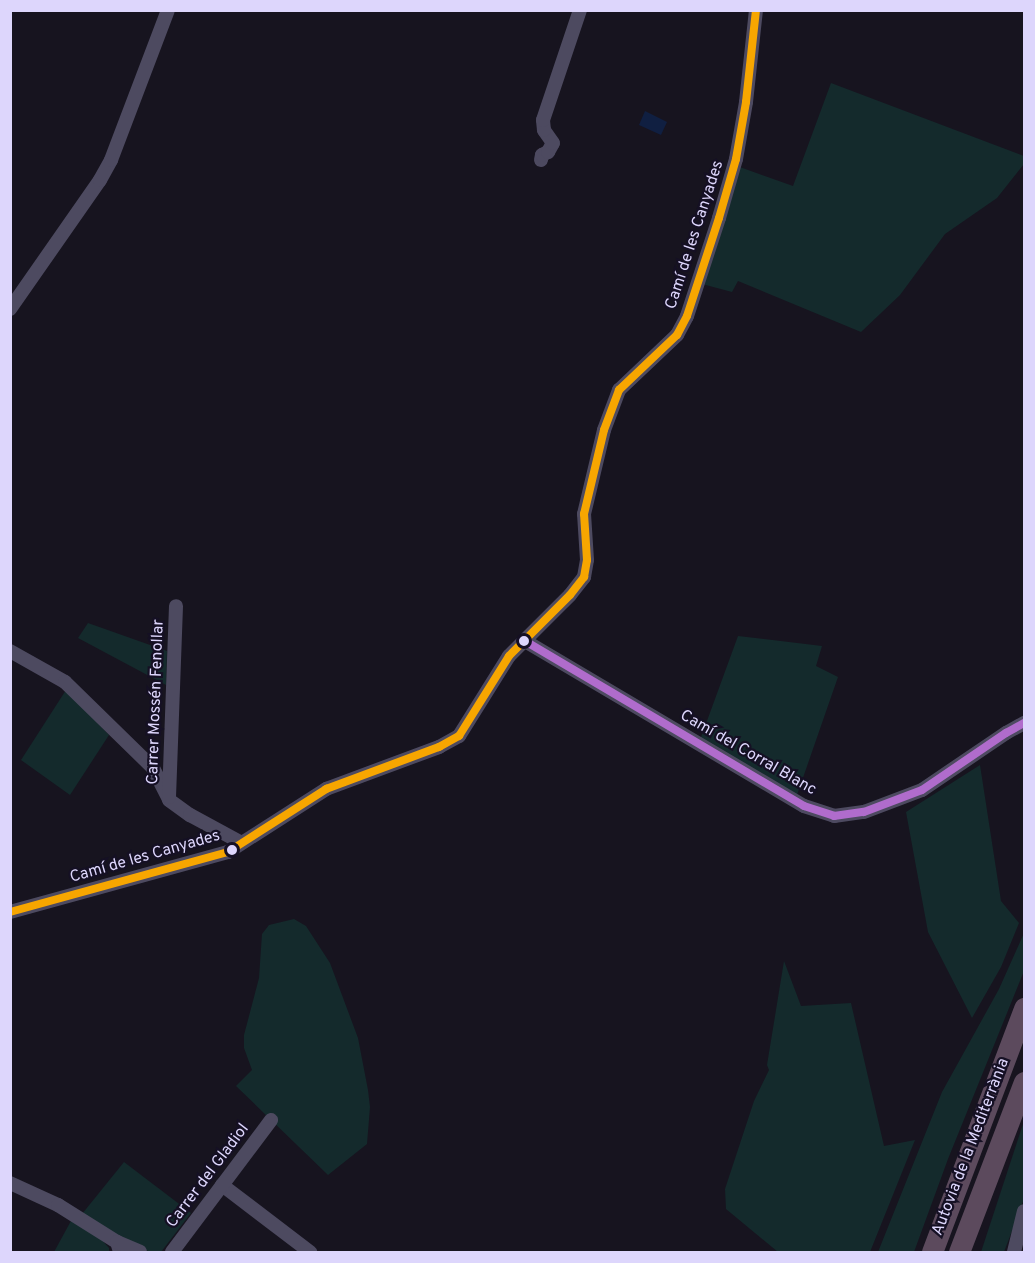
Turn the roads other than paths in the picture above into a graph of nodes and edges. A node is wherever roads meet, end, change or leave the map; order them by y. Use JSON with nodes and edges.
{"nodes":[{"id":1,"x":168,"y":10,"type":"edge"},
{"id":2,"x":580,"y":10,"type":"edge"},
{"id":3,"x":756,"y":10,"type":"edge"},
{"id":4,"x":541,"y":160,"type":"dead end"},
{"id":5,"x":10,"y":309,"type":"edge"},
{"id":6,"x":176,"y":606,"type":"dead end"},
{"id":7,"x":525,"y":641,"type":"junction"},
{"id":8,"x":10,"y":651,"type":"edge"},
{"id":9,"x":1024,"y":723,"type":"edge"},
{"id":10,"x":169,"y":800,"type":"junction"},
{"id":11,"x":240,"y":842,"type":"junction"},
{"id":12,"x":10,"y":912,"type":"edge"},
{"id":13,"x":1024,"y":1008,"type":"edge"},
{"id":14,"x":1024,"y":1082,"type":"edge"},
{"id":15,"x":271,"y":1120,"type":"dead end"},
{"id":16,"x":10,"y":1183,"type":"edge"},
{"id":17,"x":222,"y":1185,"type":"junction"},
{"id":18,"x":1024,"y":1211,"type":"edge"},
{"id":19,"x":118,"y":1247,"type":"edge"},
{"id":20,"x":140,"y":1252,"type":"edge"},
{"id":21,"x":172,"y":1252,"type":"edge"},
{"id":22,"x":310,"y":1252,"type":"edge"},
{"id":23,"x":932,"y":1252,"type":"edge"},
{"id":24,"x":959,"y":1252,"type":"edge"},
{"id":25,"x":1014,"y":1252,"type":"edge"}],
"edges":[{"from":1,"to":5,"type":"street"},
{"from":2,"to":4,"type":"street"},
{"from":3,"to":7,"type":"street","name":"Camí de les Canyades"},
{"from":6,"to":10,"type":"street","name":"Carrer Mossén Fenollar"},
{"from":7,"to":9,"type":"street","name":"Camí del Corral Blanc"},
{"from":7,"to":11,"type":"street","name":"Camí de les Canyades"},
{"from":8,"to":10,"type":"street"},
{"from":10,"to":11,"type":"street"},
{"from":11,"to":12,"type":"street","name":"Camí de les Canyades"},
{"from":13,"to":23,"type":"highway","name":"Autovia de la Mediterrània"},
{"from":14,"to":24,"type":"highway","name":"Autovia de la Mediterrània"},
{"from":15,"to":17,"type":"street","name":"Carrer del Gladiol"},
{"from":16,"to":19,"type":"street"},
{"from":17,"to":21,"type":"street","name":"Carrer del Gladiol"},
{"from":17,"to":22,"type":"street"},
{"from":18,"to":25,"type":"street"},
{"from":19,"to":20,"type":"street"}]}
